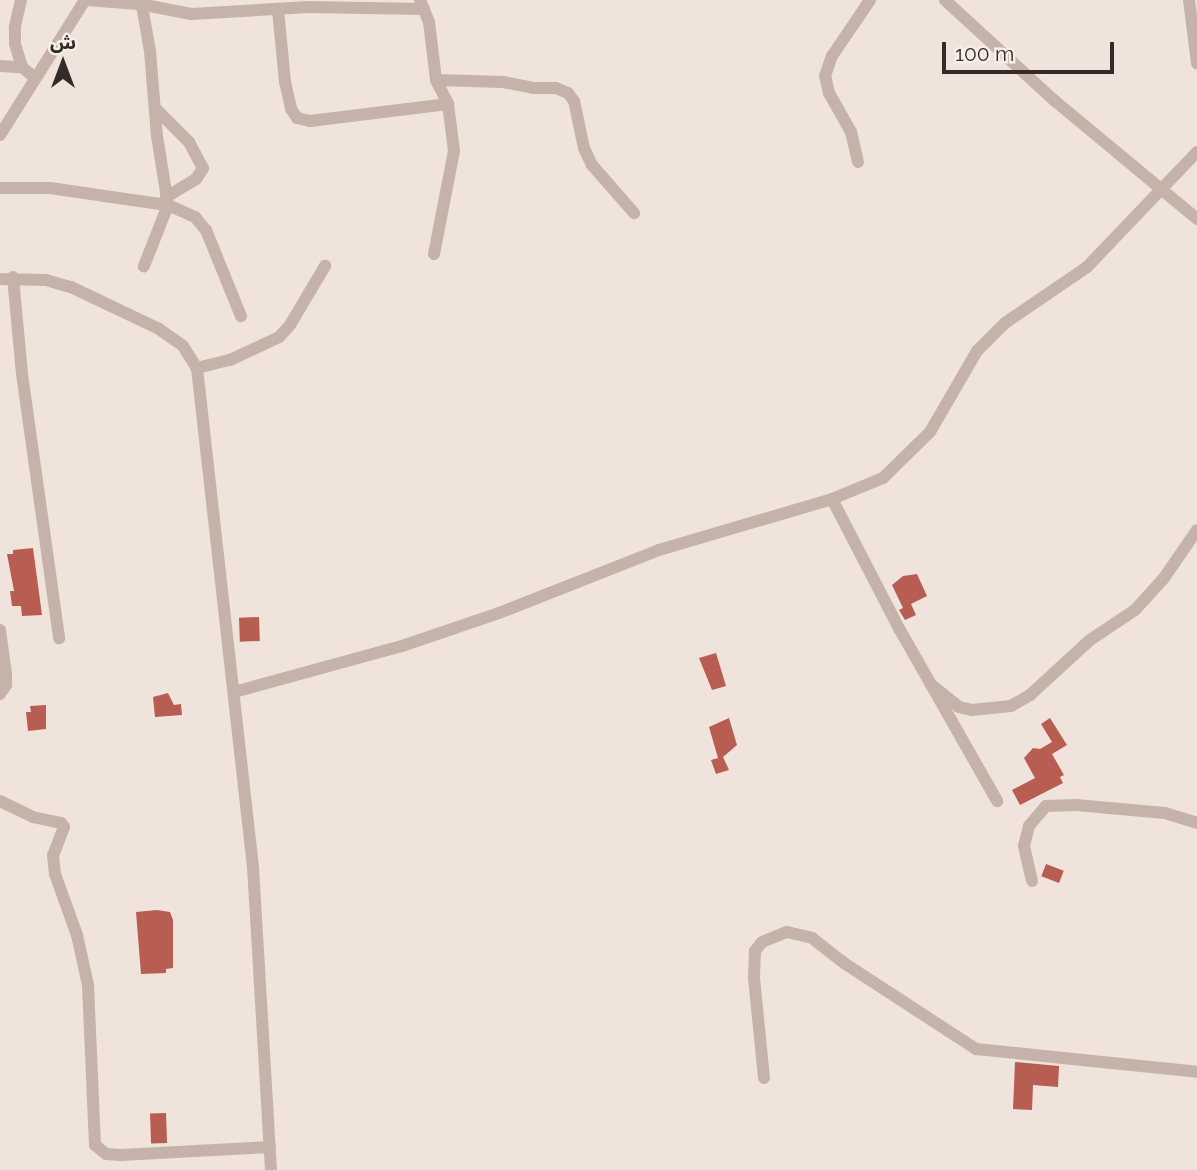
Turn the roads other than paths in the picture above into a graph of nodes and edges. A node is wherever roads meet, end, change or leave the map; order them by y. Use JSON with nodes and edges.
{"nodes":[{"id":1,"x":21,"y":0,"type":"edge"},
{"id":2,"x":85,"y":0,"type":"edge"},
{"id":3,"x":870,"y":0,"type":"edge"},
{"id":4,"x":945,"y":0,"type":"edge"},
{"id":5,"x":1189,"y":0,"type":"edge"},
{"id":6,"x":140,"y":2,"type":"edge"},
{"id":7,"x":422,"y":5,"type":"edge"},
{"id":8,"x":278,"y":10,"type":"junction"},
{"id":9,"x":1197,"y":63,"type":"edge"},
{"id":10,"x":0,"y":66,"type":"edge"},
{"id":11,"x":22,"y":67,"type":"junction"},
{"id":12,"x":34,"y":77,"type":"junction"},
{"id":13,"x":436,"y":80,"type":"junction"},
{"id":14,"x":448,"y":104,"type":"junction"},
{"id":15,"x":156,"y":109,"type":"junction"},
{"id":16,"x":0,"y":135,"type":"edge"},
{"id":17,"x":1197,"y":152,"type":"edge"},
{"id":18,"x":859,"y":162,"type":"dead end"},
{"id":19,"x":0,"y":188,"type":"edge"},
{"id":20,"x":1163,"y":189,"type":"junction"},
{"id":21,"x":167,"y":201,"type":"junction"},
{"id":22,"x":634,"y":213,"type":"dead end"},
{"id":23,"x":1197,"y":219,"type":"edge"},
{"id":24,"x":434,"y":254,"type":"dead end"},
{"id":25,"x":144,"y":266,"type":"dead end"},
{"id":26,"x":324,"y":266,"type":"dead end"},
{"id":27,"x":6,"y":278,"type":"edge"},
{"id":28,"x":240,"y":316,"type":"dead end"},
{"id":29,"x":197,"y":368,"type":"junction"},
{"id":30,"x":832,"y":499,"type":"junction"},
{"id":31,"x":1197,"y":530,"type":"edge"},
{"id":32,"x":0,"y":630,"type":"edge"},
{"id":33,"x":59,"y":638,"type":"dead end"},
{"id":34,"x":933,"y":686,"type":"junction"},
{"id":35,"x":234,"y":692,"type":"junction"},
{"id":36,"x":0,"y":694,"type":"edge"},
{"id":37,"x":997,"y":801,"type":"dead end"},
{"id":38,"x":0,"y":802,"type":"edge"},
{"id":39,"x":1197,"y":823,"type":"edge"},
{"id":40,"x":1031,"y":881,"type":"dead end"},
{"id":41,"x":1197,"y":1072,"type":"edge"},
{"id":42,"x":764,"y":1078,"type":"dead end"},
{"id":43,"x":270,"y":1147,"type":"junction"},
{"id":44,"x":271,"y":1170,"type":"edge"}],
"edges":[{"from":1,"to":11,"type":"street"},
{"from":2,"to":6,"type":"street"},
{"from":2,"to":12,"type":"street"},
{"from":3,"to":18,"type":"street"},
{"from":4,"to":20,"type":"street"},
{"from":5,"to":9,"type":"street"},
{"from":6,"to":8,"type":"street"},
{"from":6,"to":15,"type":"street"},
{"from":7,"to":8,"type":"street"},
{"from":7,"to":13,"type":"street"},
{"from":8,"to":14,"type":"street"},
{"from":10,"to":11,"type":"street"},
{"from":11,"to":12,"type":"street"},
{"from":12,"to":16,"type":"street"},
{"from":13,"to":14,"type":"street"},
{"from":13,"to":22,"type":"street"},
{"from":14,"to":24,"type":"street"},
{"from":15,"to":21,"type":"street"},
{"from":15,"to":21,"type":"street"},
{"from":17,"to":20,"type":"street"},
{"from":19,"to":21,"type":"street"},
{"from":20,"to":23,"type":"street"},
{"from":20,"to":30,"type":"street"},
{"from":21,"to":25,"type":"street"},
{"from":21,"to":28,"type":"street"},
{"from":26,"to":29,"type":"street"},
{"from":27,"to":29,"type":"street"},
{"from":27,"to":33,"type":"street"},
{"from":29,"to":35,"type":"street"},
{"from":30,"to":34,"type":"street"},
{"from":30,"to":35,"type":"street"},
{"from":31,"to":34,"type":"street"},
{"from":32,"to":36,"type":"street"},
{"from":34,"to":37,"type":"street"},
{"from":35,"to":43,"type":"street"},
{"from":38,"to":43,"type":"street"},
{"from":39,"to":40,"type":"street"},
{"from":41,"to":42,"type":"street"},
{"from":43,"to":44,"type":"street"}]}
